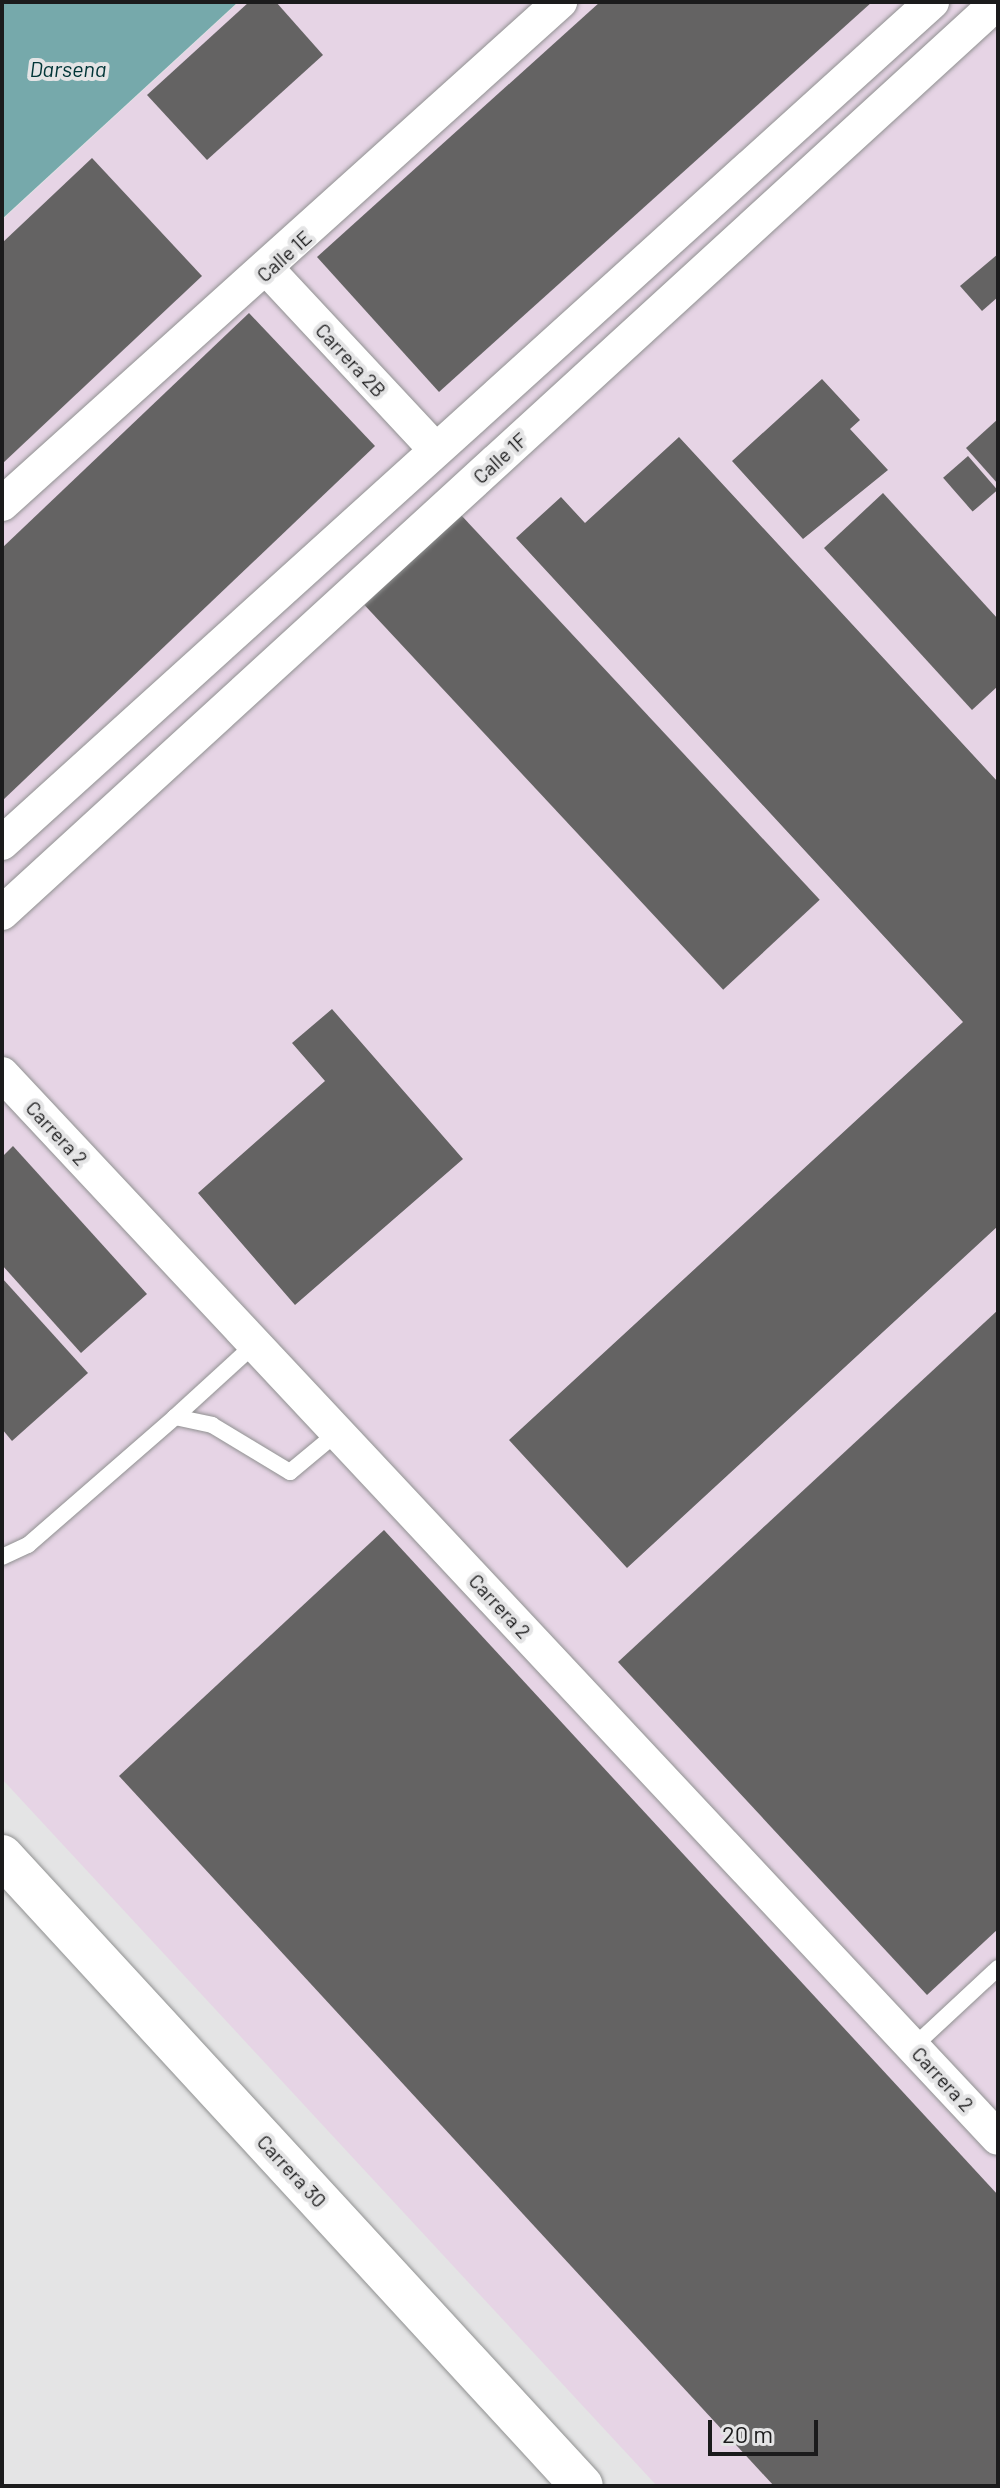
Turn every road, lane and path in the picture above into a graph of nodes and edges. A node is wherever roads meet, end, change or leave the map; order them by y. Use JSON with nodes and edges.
{"nodes":[{"id":1,"x":560,"y":2,"type":"edge"},
{"id":2,"x":932,"y":2,"type":"edge"},
{"id":3,"x":998,"y":2,"type":"edge"},
{"id":4,"x":269,"y":271,"type":"junction"},
{"id":5,"x":493,"y":395,"type":"junction"},
{"id":6,"x":528,"y":432,"type":"junction"},
{"id":7,"x":434,"y":448,"type":"junction"},
{"id":8,"x":2,"y":504,"type":"edge"},
{"id":9,"x":2,"y":843,"type":"edge"},
{"id":10,"x":2,"y":913,"type":"edge"},
{"id":11,"x":2,"y":1074,"type":"edge"},
{"id":12,"x":255,"y":1344,"type":"junction"},
{"id":13,"x":175,"y":1417,"type":"junction"},
{"id":14,"x":338,"y":1432,"type":"junction"},
{"id":15,"x":2,"y":1557,"type":"edge"},
{"id":16,"x":2,"y":1856,"type":"edge"},
{"id":17,"x":998,"y":1968,"type":"edge"},
{"id":18,"x":913,"y":2047,"type":"junction"},
{"id":19,"x":998,"y":2138,"type":"edge"},
{"id":20,"x":582,"y":2486,"type":"edge"}],
"edges":[{"from":1,"to":4,"type":"street","name":"Calle 1E"},
{"from":2,"to":5,"type":"street"},
{"from":3,"to":6,"type":"street","name":"Calle 1F"},
{"from":4,"to":7,"type":"street","name":"Carrera 2B"},
{"from":4,"to":8,"type":"street","name":"Calle 1E"},
{"from":5,"to":6,"type":"street"},
{"from":5,"to":7,"type":"street"},
{"from":6,"to":10,"type":"street","name":"Calle 1F"},
{"from":7,"to":9,"type":"street"},
{"from":11,"to":12,"type":"street","name":"Carrera 2"},
{"from":12,"to":13,"type":"lane"},
{"from":12,"to":14,"type":"street","name":"Carrera 2"},
{"from":13,"to":14,"type":"lane"},
{"from":13,"to":15,"type":"lane"},
{"from":14,"to":18,"type":"street","name":"Carrera 2"},
{"from":16,"to":20,"type":"street","name":"Carrera 30"},
{"from":17,"to":18,"type":"lane"},
{"from":18,"to":19,"type":"street","name":"Carrera 2"}]}
